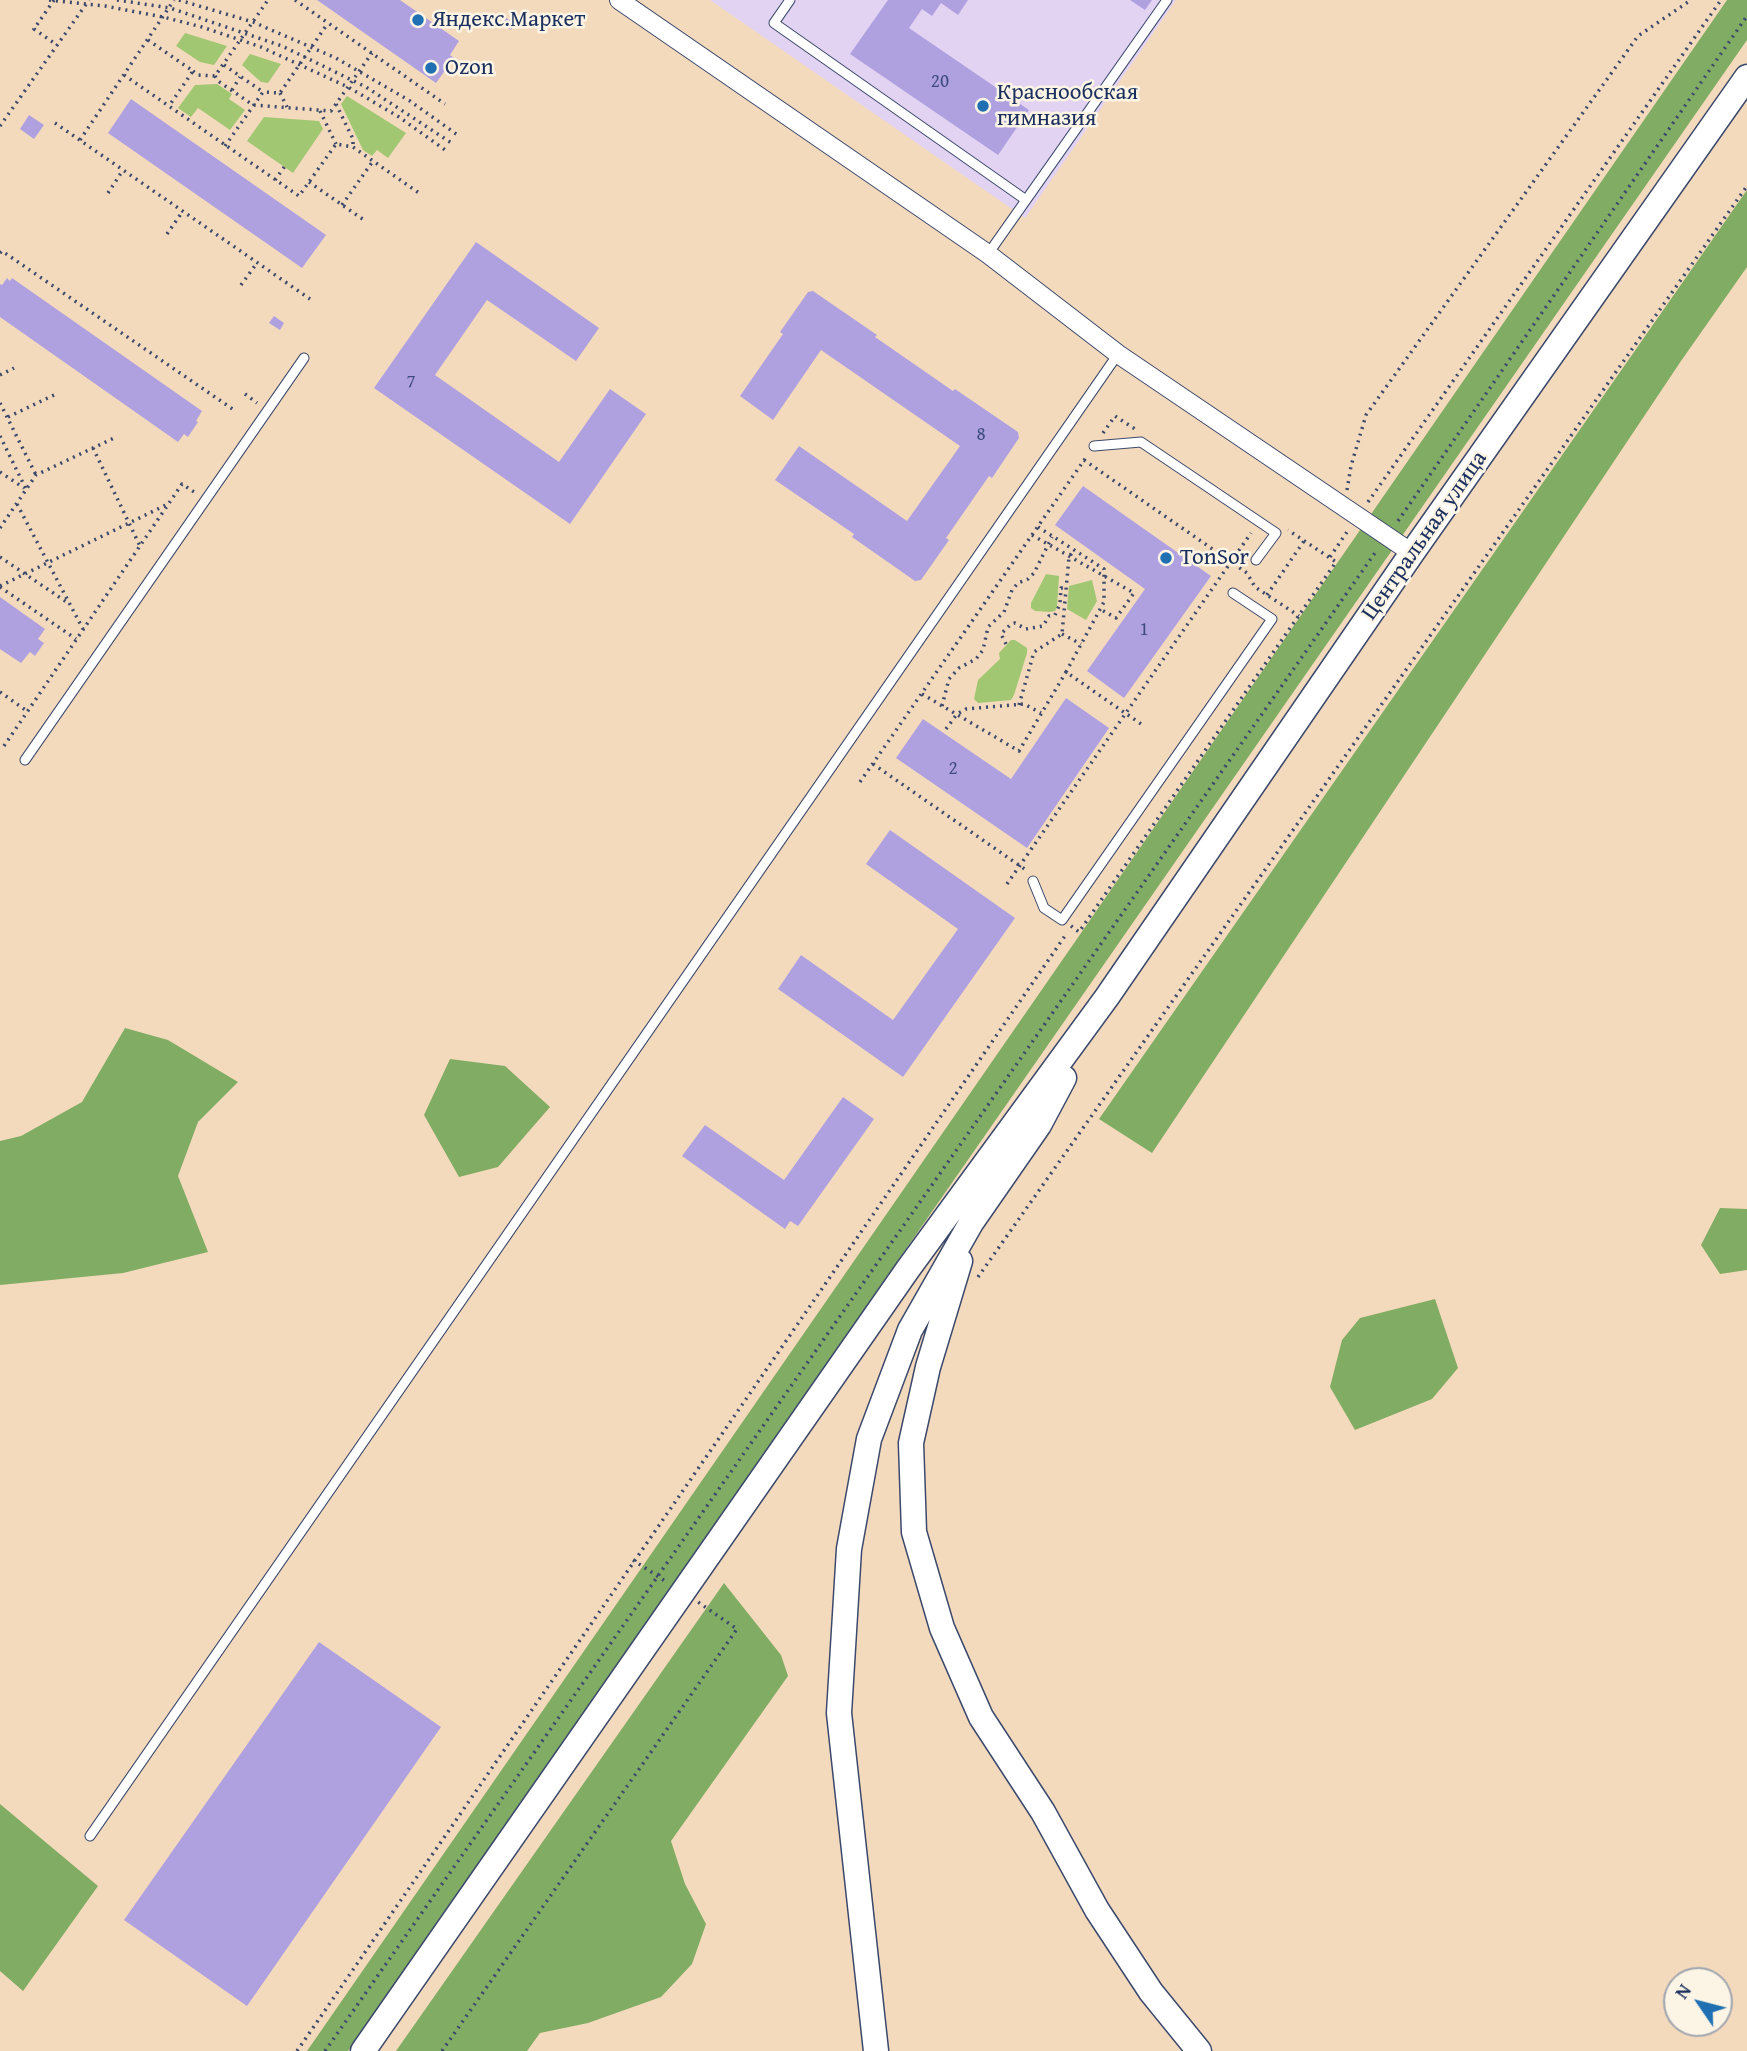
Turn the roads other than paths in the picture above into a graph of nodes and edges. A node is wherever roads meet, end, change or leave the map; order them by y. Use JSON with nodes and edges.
{"nodes":[{"id":1,"x":619,"y":0,"type":"edge"},
{"id":2,"x":790,"y":0,"type":"edge"},
{"id":3,"x":1167,"y":0,"type":"edge"},
{"id":4,"x":1747,"y":77,"type":"edge"},
{"id":5,"x":1026,"y":200,"type":"junction"},
{"id":6,"x":988,"y":254,"type":"junction"},
{"id":7,"x":1118,"y":354,"type":"junction"},
{"id":8,"x":304,"y":358,"type":"dead end"},
{"id":9,"x":1094,"y":446,"type":"road end"},
{"id":10,"x":1412,"y":553,"type":"junction"},
{"id":11,"x":1256,"y":560,"type":"dead end"},
{"id":12,"x":1233,"y":593,"type":"dead end"},
{"id":13,"x":24,"y":760,"type":"dead end"},
{"id":14,"x":1033,"y":881,"type":"dead end"},
{"id":15,"x":1107,"y":997,"type":"junction"},
{"id":16,"x":971,"y":1223,"type":"junction"},
{"id":17,"x":90,"y":1836,"type":"dead end"},
{"id":18,"x":363,"y":2051,"type":"edge"},
{"id":19,"x":876,"y":2051,"type":"edge"},
{"id":20,"x":1199,"y":2051,"type":"edge"}],
"edges":[{"from":1,"to":6,"type":"street"},
{"from":2,"to":5,"type":"lane"},
{"from":3,"to":5,"type":"lane"},
{"from":4,"to":10,"type":"main road","name":"Центральная улица"},
{"from":5,"to":6,"type":"lane"},
{"from":6,"to":7,"type":"street"},
{"from":7,"to":10,"type":"street"},
{"from":7,"to":17,"type":"lane"},
{"from":8,"to":13,"type":"lane"},
{"from":9,"to":11,"type":"lane"},
{"from":10,"to":15,"type":"main road","name":"Центральная улица"},
{"from":12,"to":14,"type":"lane"},
{"from":15,"to":16,"type":"main road"},
{"from":15,"to":18,"type":"main road"},
{"from":16,"to":19,"type":"main road"},
{"from":16,"to":20,"type":"main road"}]}
